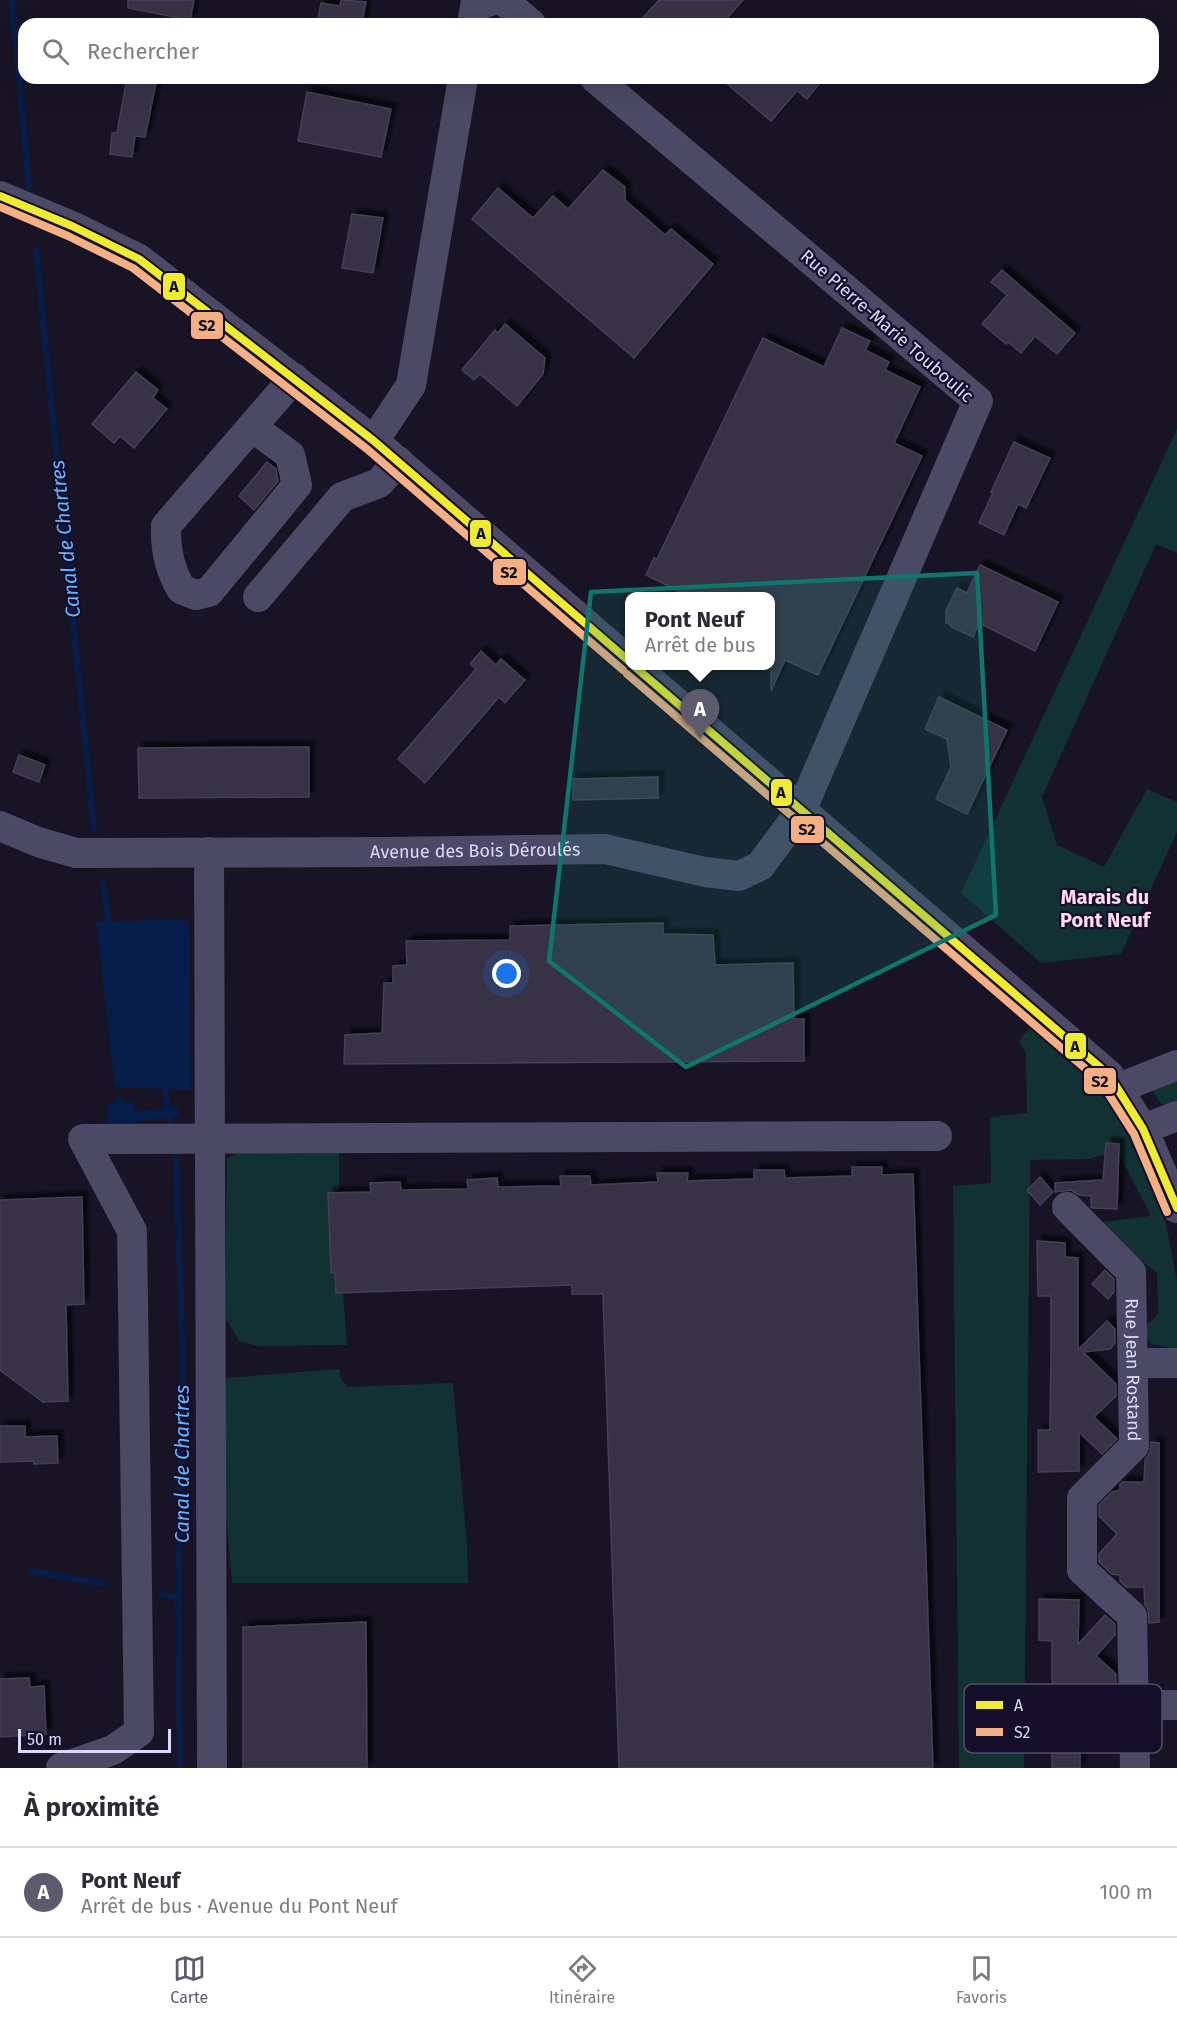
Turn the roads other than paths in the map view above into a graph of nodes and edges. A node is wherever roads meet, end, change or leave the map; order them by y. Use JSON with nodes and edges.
{"nodes":[{"id":1,"x":494,"y":0,"type":"edge"},
{"id":2,"x":503,"y":0,"type":"edge"},
{"id":3,"x":473,"y":18,"type":"edge"},
{"id":4,"x":524,"y":18,"type":"edge"},
{"id":5,"x":462,"y":84,"type":"edge"},
{"id":6,"x":602,"y":84,"type":"edge"},
{"id":7,"x":10,"y":199,"type":"edge"},
{"id":8,"x":294,"y":378,"type":"junction"},
{"id":9,"x":252,"y":427,"type":"junction"},
{"id":10,"x":374,"y":441,"type":"junction"},
{"id":11,"x":398,"y":461,"type":"junction"},
{"id":12,"x":297,"y":485,"type":"junction"},
{"id":13,"x":342,"y":497,"type":"junction"},
{"id":14,"x":258,"y":597,"type":"dead end"},
{"id":15,"x":625,"y":658,"type":"edge"},
{"id":16,"x":639,"y":670,"type":"edge"},
{"id":17,"x":801,"y":811,"type":"junction"},
{"id":18,"x":0,"y":826,"type":"edge"},
{"id":19,"x":209,"y":852,"type":"junction"},
{"id":20,"x":1177,"y":1065,"type":"edge"},
{"id":21,"x":1119,"y":1088,"type":"junction"},
{"id":22,"x":1177,"y":1116,"type":"edge"},
{"id":23,"x":1143,"y":1129,"type":"junction"},
{"id":24,"x":937,"y":1136,"type":"dead end"},
{"id":25,"x":211,"y":1138,"type":"junction"},
{"id":26,"x":1067,"y":1207,"type":"dead end"},
{"id":27,"x":1177,"y":1208,"type":"edge"},
{"id":28,"x":1133,"y":1362,"type":"junction"},
{"id":29,"x":1177,"y":1363,"type":"edge"},
{"id":30,"x":1134,"y":1684,"type":"edge"},
{"id":31,"x":1135,"y":1753,"type":"edge"},
{"id":32,"x":61,"y":1768,"type":"edge"},
{"id":33,"x":212,"y":1768,"type":"edge"},
{"id":34,"x":1135,"y":1768,"type":"edge"}],
"edges":[{"from":1,"to":3,"type":"street"},
{"from":2,"to":4,"type":"street"},
{"from":5,"to":10,"type":"street"},
{"from":6,"to":17,"type":"street","name":"Rue Pierre-Marie Touboulic"},
{"from":7,"to":8,"type":"street"},
{"from":8,"to":9,"type":"street"},
{"from":8,"to":10,"type":"street"},
{"from":9,"to":12,"type":"street"},
{"from":9,"to":12,"type":"street"},
{"from":10,"to":11,"type":"street"},
{"from":11,"to":13,"type":"street"},
{"from":11,"to":15,"type":"street"},
{"from":12,"to":13,"type":"street"},
{"from":13,"to":14,"type":"street"},
{"from":16,"to":17,"type":"street"},
{"from":17,"to":19,"type":"street","name":"Avenue des Bois Déroulés"},
{"from":17,"to":21,"type":"street"},
{"from":18,"to":19,"type":"street","name":"Avenue des Bois Déroulés"},
{"from":19,"to":25,"type":"street"},
{"from":20,"to":21,"type":"street"},
{"from":21,"to":23,"type":"street"},
{"from":22,"to":23,"type":"street"},
{"from":23,"to":27,"type":"street"},
{"from":24,"to":25,"type":"street"},
{"from":25,"to":32,"type":"street"},
{"from":25,"to":33,"type":"street"},
{"from":26,"to":28,"type":"street","name":"Rue Jean Rostand"},
{"from":28,"to":29,"type":"street"},
{"from":28,"to":30,"type":"street","name":"Rue Jean Rostand"},
{"from":31,"to":34,"type":"street","name":"Rue Jean Rostand"}]}
